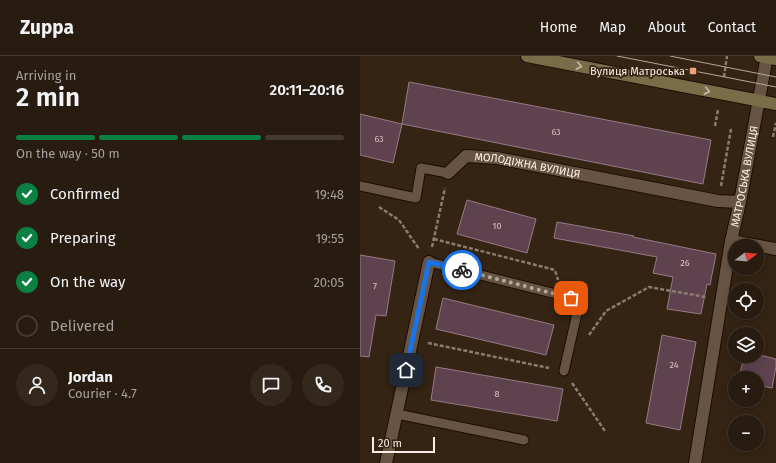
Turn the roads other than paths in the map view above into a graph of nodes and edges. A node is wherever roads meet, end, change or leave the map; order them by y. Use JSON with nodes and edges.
{"nodes":[{"id":1,"x":527,"y":56,"type":"edge"},
{"id":2,"x":767,"y":57,"type":"edge"},
{"id":3,"x":759,"y":101,"type":"junction"},
{"id":4,"x":776,"y":104,"type":"edge"},
{"id":5,"x":448,"y":173,"type":"joint"},
{"id":6,"x":360,"y":186,"type":"edge"},
{"id":7,"x":740,"y":202,"type":"junction"},
{"id":8,"x":731,"y":239,"type":"edge"},
{"id":9,"x":764,"y":247,"type":"edge"},
{"id":10,"x":776,"y":249,"type":"edge"},
{"id":11,"x":728,"y":260,"type":"edge"},
{"id":12,"x":429,"y":262,"type":"joint"},
{"id":13,"x":564,"y":371,"type":"road end"},
{"id":14,"x":397,"y":414,"type":"junction"},
{"id":15,"x":524,"y":440,"type":"dead end"},
{"id":16,"x":386,"y":463,"type":"edge"},
{"id":17,"x":695,"y":463,"type":"edge"}],
"edges":[{"from":1,"to":3,"type":"main road","one_way":true},
{"from":2,"to":3,"type":"street","name":"МАТРОСЬКА ВУЛИЦЯ"},
{"from":3,"to":4,"type":"main road"},
{"from":3,"to":7,"type":"street","name":"МАТРОСЬКА ВУЛИЦЯ"},
{"from":5,"to":6,"type":"lane"},
{"from":5,"to":7,"type":"street","name":"МОЛОДІЖНА ВУЛИЦЯ"},
{"from":7,"to":8,"type":"street","name":"МАТРОСЬКА ВУЛИЦЯ"},
{"from":9,"to":10,"type":"street"},
{"from":11,"to":17,"type":"street","name":"МАТРОСЬКА ВУЛИЦЯ"},
{"from":12,"to":13,"type":"lane"},
{"from":12,"to":14,"type":"street"},
{"from":14,"to":15,"type":"lane"},
{"from":14,"to":16,"type":"street"}]}
